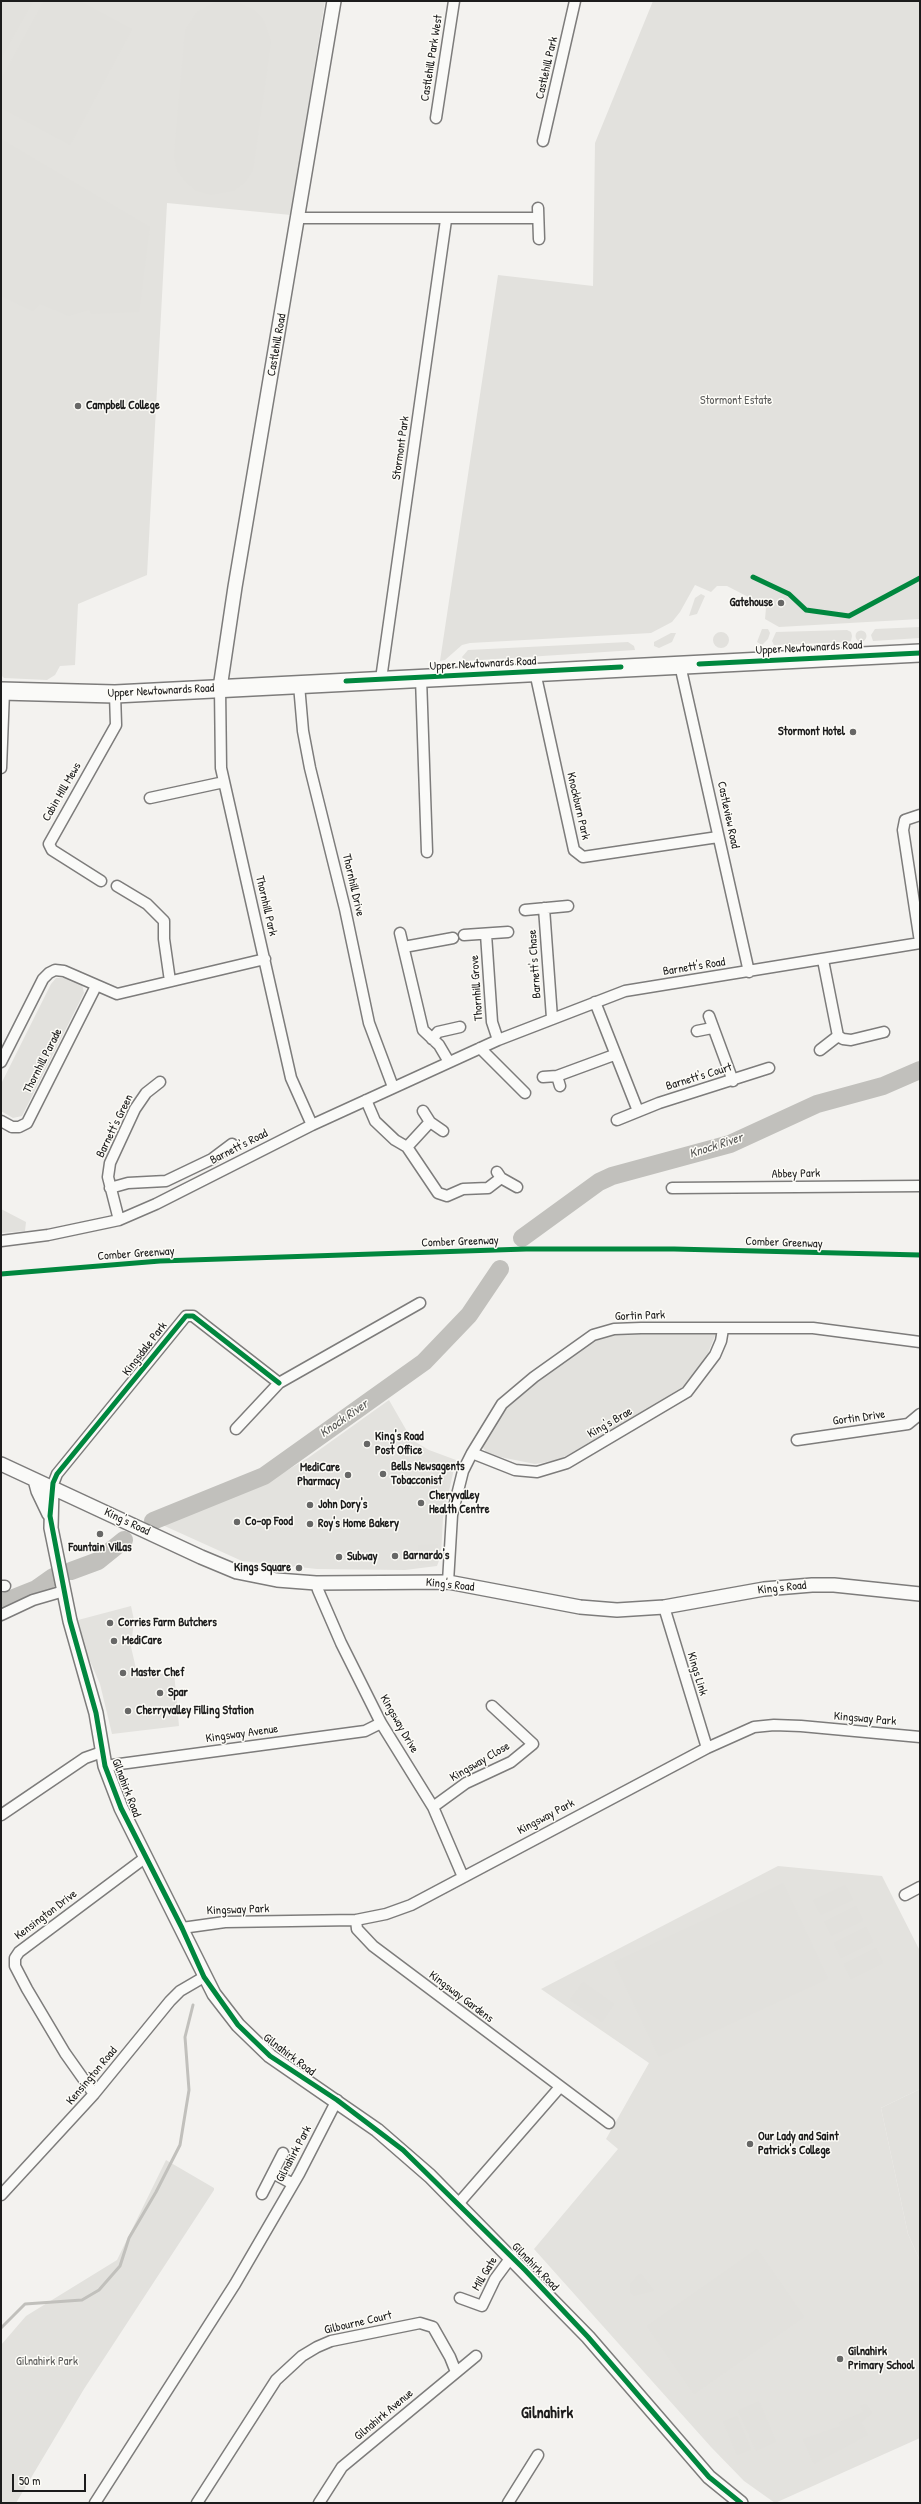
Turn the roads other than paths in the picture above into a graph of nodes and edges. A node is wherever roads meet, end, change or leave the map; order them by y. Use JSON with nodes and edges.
{"nodes":[{"id":1,"x":334,"y":1,"type":"edge"},
{"id":2,"x":454,"y":1,"type":"edge"},
{"id":3,"x":575,"y":1,"type":"edge"},
{"id":4,"x":436,"y":118,"type":"dead end"},
{"id":5,"x":543,"y":141,"type":"dead end"},
{"id":6,"x":299,"y":218,"type":"junction"},
{"id":7,"x":446,"y":220,"type":"junction"},
{"id":8,"x":539,"y":240,"type":"dead end"},
{"id":9,"x":920,"y":653,"type":"edge"},
{"id":10,"x":680,"y":664,"type":"junction"},
{"id":11,"x":535,"y":672,"type":"junction"},
{"id":12,"x":421,"y":678,"type":"junction"},
{"id":13,"x":381,"y":679,"type":"junction"},
{"id":14,"x":299,"y":685,"type":"junction"},
{"id":15,"x":220,"y":688,"type":"junction"},
{"id":16,"x":2,"y":691,"type":"edge"},
{"id":17,"x":116,"y":694,"type":"junction"},
{"id":18,"x":1,"y":768,"type":"edge"},
{"id":19,"x":224,"y":782,"type":"junction"},
{"id":20,"x":150,"y":798,"type":"dead end"},
{"id":21,"x":920,"y":815,"type":"edge"},
{"id":22,"x":718,"y":837,"type":"junction"},
{"id":23,"x":427,"y":852,"type":"dead end"},
{"id":24,"x":101,"y":880,"type":"dead end"},
{"id":25,"x":117,"y":886,"type":"dead end"},
{"id":26,"x":568,"y":906,"type":"dead end"},
{"id":27,"x":544,"y":908,"type":"junction"},
{"id":28,"x":525,"y":910,"type":"dead end"},
{"id":29,"x":508,"y":932,"type":"dead end"},
{"id":30,"x":400,"y":933,"type":"dead end"},
{"id":31,"x":486,"y":934,"type":"junction"},
{"id":32,"x":464,"y":935,"type":"dead end"},
{"id":33,"x":453,"y":938,"type":"dead end"},
{"id":34,"x":920,"y":943,"type":"edge"},
{"id":35,"x":404,"y":948,"type":"junction"},
{"id":36,"x":265,"y":959,"type":"junction"},
{"id":37,"x":823,"y":960,"type":"junction"},
{"id":38,"x":748,"y":972,"type":"junction"},
{"id":39,"x":170,"y":980,"type":"junction"},
{"id":40,"x":96,"y":986,"type":"junction"},
{"id":41,"x":595,"y":1002,"type":"junction"},
{"id":42,"x":709,"y":1016,"type":"dead end"},
{"id":43,"x":552,"y":1018,"type":"junction"},
{"id":44,"x":460,"y":1027,"type":"dead end"},
{"id":45,"x":712,"y":1028,"type":"junction"},
{"id":46,"x":697,"y":1031,"type":"dead end"},
{"id":47,"x":884,"y":1032,"type":"dead end"},
{"id":48,"x":838,"y":1036,"type":"junction"},
{"id":49,"x":432,"y":1039,"type":"junction"},
{"id":50,"x":498,"y":1040,"type":"junction"},
{"id":51,"x":480,"y":1048,"type":"junction"},
{"id":52,"x":820,"y":1050,"type":"dead end"},
{"id":53,"x":614,"y":1055,"type":"junction"},
{"id":54,"x":1,"y":1062,"type":"edge"},
{"id":55,"x":448,"y":1062,"type":"junction"},
{"id":56,"x":769,"y":1068,"type":"dead end"},
{"id":57,"x":557,"y":1076,"type":"junction"},
{"id":58,"x":543,"y":1077,"type":"dead end"},
{"id":59,"x":733,"y":1081,"type":"junction"},
{"id":60,"x":160,"y":1082,"type":"dead end"},
{"id":61,"x":560,"y":1086,"type":"dead end"},
{"id":62,"x":393,"y":1087,"type":"junction"},
{"id":63,"x":525,"y":1093,"type":"dead end"},
{"id":64,"x":366,"y":1100,"type":"junction"},
{"id":65,"x":423,"y":1111,"type":"dead end"},
{"id":66,"x":638,"y":1111,"type":"junction"},
{"id":67,"x":617,"y":1120,"type":"dead end"},
{"id":68,"x":1,"y":1121,"type":"edge"},
{"id":69,"x":430,"y":1122,"type":"junction"},
{"id":70,"x":312,"y":1126,"type":"junction"},
{"id":71,"x":443,"y":1131,"type":"dead end"},
{"id":72,"x":232,"y":1144,"type":"dead end"},
{"id":73,"x":407,"y":1147,"type":"junction"},
{"id":74,"x":920,"y":1186,"type":"edge"},
{"id":75,"x":517,"y":1187,"type":"dead end"},
{"id":76,"x":110,"y":1188,"type":"junction"},
{"id":77,"x":672,"y":1188,"type":"dead end"},
{"id":78,"x":119,"y":1220,"type":"junction"},
{"id":79,"x":1,"y":1241,"type":"edge"},
{"id":80,"x":420,"y":1303,"type":"dead end"},
{"id":81,"x":723,"y":1329,"type":"junction"},
{"id":82,"x":920,"y":1342,"type":"edge"},
{"id":83,"x":279,"y":1383,"type":"junction"},
{"id":84,"x":920,"y":1414,"type":"edge"},
{"id":85,"x":236,"y":1429,"type":"dead end"},
{"id":86,"x":797,"y":1440,"type":"dead end"},
{"id":87,"x":472,"y":1453,"type":"junction"},
{"id":88,"x":1,"y":1464,"type":"edge"},
{"id":89,"x":35,"y":1480,"type":"junction"},
{"id":90,"x":52,"y":1487,"type":"junction"},
{"id":91,"x":50,"y":1516,"type":"junction"},
{"id":92,"x":448,"y":1582,"type":"junction"},
{"id":93,"x":316,"y":1583,"type":"junction"},
{"id":94,"x":64,"y":1591,"type":"junction"},
{"id":95,"x":920,"y":1594,"type":"edge"},
{"id":96,"x":664,"y":1607,"type":"junction"},
{"id":97,"x":1,"y":1614,"type":"edge"},
{"id":98,"x":492,"y":1706,"type":"dead end"},
{"id":99,"x":381,"y":1723,"type":"junction"},
{"id":100,"x":920,"y":1737,"type":"edge"},
{"id":101,"x":706,"y":1748,"type":"junction"},
{"id":102,"x":102,"y":1752,"type":"junction"},
{"id":103,"x":105,"y":1766,"type":"junction"},
{"id":104,"x":433,"y":1807,"type":"junction"},
{"id":105,"x":1,"y":1815,"type":"edge"},
{"id":106,"x":146,"y":1857,"type":"junction"},
{"id":107,"x":463,"y":1877,"type":"junction"},
{"id":108,"x":920,"y":1887,"type":"edge"},
{"id":109,"x":905,"y":1895,"type":"dead end"},
{"id":110,"x":356,"y":1920,"type":"junction"},
{"id":111,"x":182,"y":1928,"type":"junction"},
{"id":112,"x":204,"y":1977,"type":"junction"},
{"id":113,"x":560,"y":2087,"type":"junction"},
{"id":114,"x":94,"y":2094,"type":"junction"},
{"id":115,"x":337,"y":2100,"type":"junction"},
{"id":116,"x":609,"y":2122,"type":"dead end"},
{"id":117,"x":284,"y":2153,"type":"dead end"},
{"id":118,"x":273,"y":2173,"type":"junction"},
{"id":119,"x":293,"y":2184,"type":"junction"},
{"id":120,"x":262,"y":2194,"type":"dead end"},
{"id":121,"x":1,"y":2195,"type":"edge"},
{"id":122,"x":458,"y":2204,"type":"junction"},
{"id":123,"x":512,"y":2256,"type":"junction"},
{"id":124,"x":460,"y":2298,"type":"dead end"},
{"id":125,"x":476,"y":2356,"type":"dead end"},
{"id":126,"x":456,"y":2372,"type":"junction"},
{"id":127,"x":538,"y":2455,"type":"dead end"},
{"id":128,"x":95,"y":2503,"type":"edge"},
{"id":129,"x":197,"y":2503,"type":"edge"},
{"id":130,"x":319,"y":2503,"type":"edge"},
{"id":131,"x":508,"y":2503,"type":"edge"},
{"id":132,"x":741,"y":2503,"type":"edge"}],
"edges":[{"from":1,"to":6,"type":"street","name":"Castlehill Road"},
{"from":2,"to":4,"type":"street","name":"Castlehill Park West"},
{"from":3,"to":5,"type":"street","name":"Castlehill Park"},
{"from":6,"to":7,"type":"street"},
{"from":6,"to":15,"type":"street","name":"Castlehill Road"},
{"from":7,"to":8,"type":"street"},
{"from":7,"to":13,"type":"street","name":"Stormont Park"},
{"from":9,"to":10,"type":"highway","name":"Upper Newtownards Road"},
{"from":10,"to":11,"type":"highway","name":"Upper Newtownards Road"},
{"from":10,"to":22,"type":"street","name":"Castleview Road"},
{"from":11,"to":12,"type":"highway","name":"Upper Newtownards Road"},
{"from":11,"to":22,"type":"street","name":"Knockburn Park"},
{"from":12,"to":13,"type":"highway","name":"Upper Newtownards Road"},
{"from":12,"to":23,"type":"street"},
{"from":13,"to":14,"type":"highway","name":"Upper Newtownards Road"},
{"from":14,"to":15,"type":"highway","name":"Upper Newtownards Road"},
{"from":14,"to":62,"type":"street","name":"Thornhill Drive"},
{"from":15,"to":17,"type":"highway","name":"Upper Newtownards Road"},
{"from":15,"to":19,"type":"street","name":"Thornhill Park"},
{"from":16,"to":17,"type":"highway","name":"Upper Newtownards Road"},
{"from":16,"to":18,"type":"street"},
{"from":17,"to":24,"type":"street","name":"Cabin HIll Mews"},
{"from":19,"to":20,"type":"street"},
{"from":19,"to":36,"type":"street","name":"Thornhill Park"},
{"from":21,"to":34,"type":"street"},
{"from":22,"to":38,"type":"street","name":"Castleview Road"},
{"from":25,"to":39,"type":"street"},
{"from":26,"to":27,"type":"street"},
{"from":27,"to":28,"type":"street"},
{"from":27,"to":43,"type":"street","name":"Barnett's Chase"},
{"from":29,"to":31,"type":"street"},
{"from":30,"to":35,"type":"street"},
{"from":31,"to":32,"type":"street"},
{"from":31,"to":50,"type":"street","name":"Thornhill Grove"},
{"from":33,"to":35,"type":"street"},
{"from":34,"to":37,"type":"street","name":"Barnett's Road"},
{"from":35,"to":49,"type":"street"},
{"from":36,"to":39,"type":"street"},
{"from":36,"to":70,"type":"street","name":"Thornhill Park"},
{"from":37,"to":38,"type":"street","name":"Barnett's Road"},
{"from":37,"to":48,"type":"street"},
{"from":38,"to":41,"type":"street","name":"Barnett's Road"},
{"from":39,"to":40,"type":"street"},
{"from":40,"to":54,"type":"street"},
{"from":40,"to":68,"type":"street","name":"Thornhill Parade"},
{"from":41,"to":43,"type":"street","name":"Barnett's Road"},
{"from":41,"to":53,"type":"street"},
{"from":42,"to":45,"type":"street"},
{"from":43,"to":50,"type":"street","name":"Barnett's Road"},
{"from":44,"to":49,"type":"street"},
{"from":45,"to":46,"type":"street"},
{"from":45,"to":59,"type":"street"},
{"from":47,"to":48,"type":"street"},
{"from":48,"to":52,"type":"street"},
{"from":49,"to":55,"type":"street"},
{"from":50,"to":51,"type":"street","name":"Barnett's Road"},
{"from":51,"to":55,"type":"street","name":"Barnett's Road"},
{"from":51,"to":63,"type":"street"},
{"from":53,"to":57,"type":"street"},
{"from":53,"to":66,"type":"street"},
{"from":55,"to":62,"type":"street","name":"Barnett's Road"},
{"from":56,"to":59,"type":"street","name":"Barnett's Court"},
{"from":57,"to":58,"type":"street"},
{"from":57,"to":61,"type":"street"},
{"from":59,"to":66,"type":"street","name":"Barnett's Court"},
{"from":60,"to":76,"type":"street","name":"Barnett's Green"},
{"from":62,"to":64,"type":"street","name":"Barnett's Road"},
{"from":64,"to":70,"type":"street","name":"Barnett's Road"},
{"from":64,"to":73,"type":"street"},
{"from":65,"to":69,"type":"street"},
{"from":66,"to":67,"type":"street","name":"Barnett's Court"},
{"from":69,"to":71,"type":"street"},
{"from":69,"to":73,"type":"street"},
{"from":70,"to":78,"type":"street","name":"Barnett's Road"},
{"from":72,"to":76,"type":"street"},
{"from":73,"to":75,"type":"street"},
{"from":74,"to":77,"type":"street","name":"Abbey Park"},
{"from":76,"to":78,"type":"street","name":"Barnett's Green"},
{"from":78,"to":79,"type":"street","name":"Barnett's Road"},
{"from":80,"to":83,"type":"street"},
{"from":81,"to":82,"type":"street","name":"Gortin Park"},
{"from":81,"to":87,"type":"street","name":"Gortin Park"},
{"from":81,"to":87,"type":"street","name":"King's Brae"},
{"from":83,"to":85,"type":"street"},
{"from":83,"to":90,"type":"street","name":"Kingsdale Park"},
{"from":84,"to":86,"type":"street","name":"Gortin Drive"},
{"from":87,"to":92,"type":"street","name":"Gortin Park"},
{"from":88,"to":89,"type":"street","name":"King's Road"},
{"from":89,"to":90,"type":"street","name":"King's Road"},
{"from":89,"to":91,"type":"street"},
{"from":90,"to":91,"type":"street","name":"Gilnahirk Road"},
{"from":90,"to":93,"type":"street","name":"King's Road"},
{"from":91,"to":94,"type":"street","name":"Gilnahirk Road"},
{"from":92,"to":93,"type":"street","name":"King's Road"},
{"from":92,"to":96,"type":"street","name":"King's Road"},
{"from":93,"to":99,"type":"street","name":"Kingsway Drive"},
{"from":94,"to":97,"type":"street"},
{"from":94,"to":102,"type":"street","name":"Gilnahirk Road"},
{"from":95,"to":96,"type":"street","name":"King's Road"},
{"from":96,"to":101,"type":"street","name":"Kings Link"},
{"from":98,"to":104,"type":"street","name":"Kingsway Close"},
{"from":99,"to":103,"type":"street","name":"Kingsway Avenue"},
{"from":99,"to":104,"type":"street","name":"Kingsway Drive"},
{"from":100,"to":101,"type":"street","name":"Kingsway Park"},
{"from":101,"to":107,"type":"street","name":"Kingsway Park"},
{"from":102,"to":103,"type":"street","name":"Gilnahirk Road"},
{"from":102,"to":105,"type":"street"},
{"from":103,"to":106,"type":"street","name":"Gilnahirk Road"},
{"from":104,"to":107,"type":"street","name":"Kingsway Drive"},
{"from":106,"to":111,"type":"street","name":"Gilnahirk Road"},
{"from":106,"to":114,"type":"street","name":"Kensington Drive"},
{"from":107,"to":110,"type":"street","name":"Kingsway Park"},
{"from":108,"to":109,"type":"street"},
{"from":110,"to":111,"type":"street","name":"Kingsway Park"},
{"from":110,"to":113,"type":"street","name":"Kingsway Gardens"},
{"from":111,"to":112,"type":"street","name":"Gilnahirk Road"},
{"from":112,"to":114,"type":"street","name":"Kensington Road"},
{"from":112,"to":115,"type":"street","name":"Gilnahirk Road"},
{"from":113,"to":116,"type":"street","name":"Kingsway Gardens"},
{"from":113,"to":122,"type":"street"},
{"from":114,"to":121,"type":"street","name":"Kensington Road"},
{"from":115,"to":119,"type":"street","name":"Gilnahirk Park"},
{"from":115,"to":122,"type":"street","name":"Gilnahirk Road"},
{"from":117,"to":118,"type":"street"},
{"from":118,"to":119,"type":"street"},
{"from":118,"to":120,"type":"street"},
{"from":119,"to":128,"type":"street","name":"Gilnahirk Park"},
{"from":122,"to":123,"type":"street","name":"Gilnahirk Road"},
{"from":123,"to":124,"type":"street","name":"Mill Gate"},
{"from":123,"to":132,"type":"street","name":"Gilnahirk Road"},
{"from":125,"to":126,"type":"street","name":"Gilnahirk Avenue"},
{"from":126,"to":129,"type":"street","name":"Gilbourne Court"},
{"from":126,"to":130,"type":"street","name":"Gilnahirk Avenue"},
{"from":127,"to":131,"type":"street"}]}
